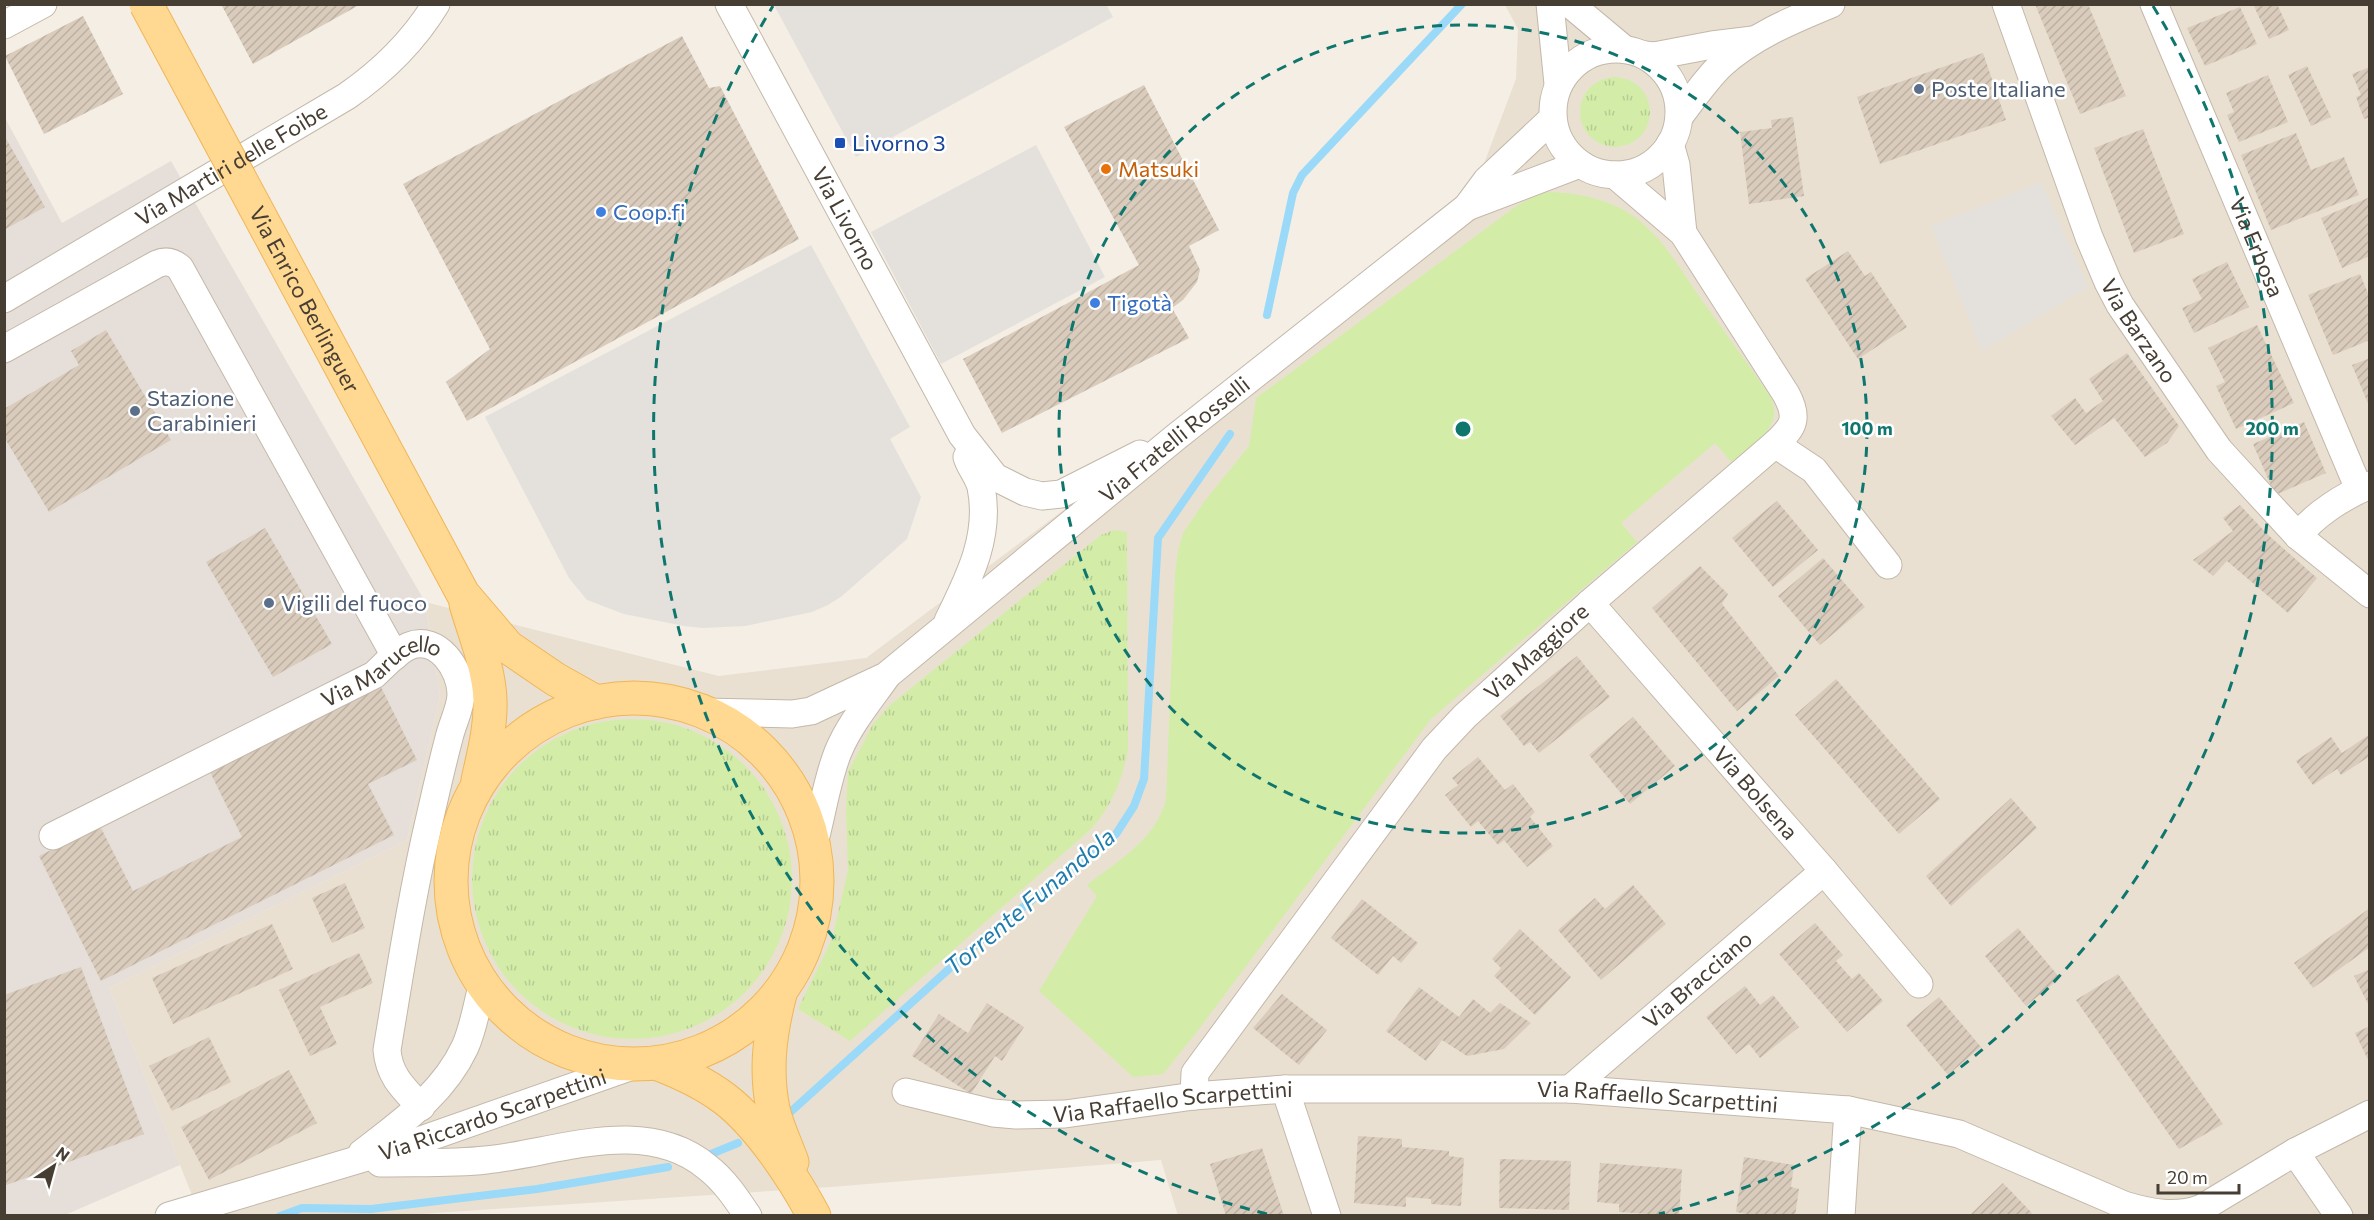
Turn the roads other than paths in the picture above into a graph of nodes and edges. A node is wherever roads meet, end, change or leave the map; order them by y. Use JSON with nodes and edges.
{"nodes":[{"id":1,"x":43,"y":4,"type":"edge"},
{"id":2,"x":146,"y":4,"type":"edge"},
{"id":3,"x":436,"y":4,"type":"edge"},
{"id":4,"x":729,"y":4,"type":"edge"},
{"id":5,"x":1550,"y":4,"type":"edge"},
{"id":6,"x":1570,"y":4,"type":"edge"},
{"id":7,"x":1831,"y":4,"type":"edge"},
{"id":8,"x":2006,"y":4,"type":"edge"},
{"id":9,"x":2154,"y":4,"type":"edge"},
{"id":10,"x":4,"y":25,"type":"edge"},
{"id":11,"x":1754,"y":40,"type":"junction"},
{"id":12,"x":1634,"y":52,"type":"junction"},
{"id":13,"x":1558,"y":84,"type":"junction"},
{"id":14,"x":1679,"y":117,"type":"junction"},
{"id":15,"x":1552,"y":119,"type":"junction"},
{"id":16,"x":1670,"y":144,"type":"junction"},
{"id":17,"x":1580,"y":164,"type":"junction"},
{"id":18,"x":1615,"y":175,"type":"junction"},
{"id":19,"x":1467,"y":207,"type":"junction"},
{"id":20,"x":1683,"y":233,"type":"junction"},
{"id":21,"x":4,"y":299,"type":"edge"},
{"id":22,"x":4,"y":349,"type":"edge"},
{"id":23,"x":962,"y":435,"type":"junction"},
{"id":24,"x":1176,"y":437,"type":"junction"},
{"id":25,"x":1775,"y":444,"type":"junction"},
{"id":26,"x":2364,"y":487,"type":"edge"},
{"id":27,"x":2298,"y":536,"type":"junction"},
{"id":28,"x":1888,"y":565,"type":"dead end"},
{"id":29,"x":463,"y":594,"type":"junction"},
{"id":30,"x":2370,"y":594,"type":"edge"},
{"id":31,"x":1590,"y":603,"type":"junction"},
{"id":32,"x":945,"y":627,"type":"junction"},
{"id":33,"x":395,"y":656,"type":"junction"},
{"id":34,"x":886,"y":676,"type":"junction"},
{"id":35,"x":596,"y":702,"type":"junction"},
{"id":36,"x":703,"y":712,"type":"junction"},
{"id":37,"x":477,"y":787,"type":"junction"},
{"id":38,"x":53,"y":836,"type":"dead end"},
{"id":39,"x":813,"y":847,"type":"junction"},
{"id":40,"x":1824,"y":871,"type":"junction"},
{"id":41,"x":483,"y":984,"type":"junction"},
{"id":42,"x":1919,"y":984,"type":"dead end"},
{"id":43,"x":782,"y":989,"type":"junction"},
{"id":44,"x":647,"y":1063,"type":"junction"},
{"id":45,"x":1285,"y":1089,"type":"junction"},
{"id":46,"x":1570,"y":1089,"type":"junction"},
{"id":47,"x":906,"y":1092,"type":"dead end"},
{"id":48,"x":1194,"y":1096,"type":"junction"},
{"id":49,"x":421,"y":1107,"type":"junction"},
{"id":50,"x":1848,"y":1110,"type":"junction"},
{"id":51,"x":2370,"y":1114,"type":"edge"},
{"id":52,"x":2295,"y":1152,"type":"junction"},
{"id":53,"x":346,"y":1164,"type":"junction"},
{"id":54,"x":808,"y":1205,"type":"edge"},
{"id":55,"x":169,"y":1215,"type":"edge"},
{"id":56,"x":748,"y":1215,"type":"edge"},
{"id":57,"x":1328,"y":1215,"type":"edge"},
{"id":58,"x":1841,"y":1215,"type":"edge"},
{"id":59,"x":2187,"y":1215,"type":"edge"},
{"id":60,"x":2339,"y":1215,"type":"edge"}],
"edges":[{"from":1,"to":10,"type":"street"},
{"from":2,"to":29,"type":"main road","name":"Via Enrico Berlinguer","bridge":true},
{"from":3,"to":21,"type":"street","name":"Via Martiri delle Foibe"},
{"from":4,"to":23,"type":"street","name":"Via Livorno"},
{"from":5,"to":13,"type":"street"},
{"from":6,"to":12,"type":"street"},
{"from":7,"to":11,"type":"street"},
{"from":8,"to":27,"type":"street","name":"Via Barzano"},
{"from":9,"to":26,"type":"street","name":"Via Erbosa"},
{"from":11,"to":12,"type":"street"},
{"from":11,"to":14,"type":"street"},
{"from":12,"to":13,"type":"street"},
{"from":12,"to":14,"type":"street"},
{"from":13,"to":15,"type":"street"},
{"from":14,"to":16,"type":"street"},
{"from":15,"to":17,"type":"street"},
{"from":15,"to":19,"type":"street"},
{"from":16,"to":18,"type":"street"},
{"from":16,"to":20,"type":"street","name":"Via Maggiore"},
{"from":17,"to":18,"type":"street"},
{"from":17,"to":19,"type":"street"},
{"from":18,"to":20,"type":"street","name":"Via Maggiore"},
{"from":19,"to":24,"type":"street","name":"Via Fratelli Rosselli"},
{"from":20,"to":25,"type":"street","name":"Via Maggiore"},
{"from":22,"to":33,"type":"street"},
{"from":23,"to":24,"type":"street","name":"Via Livorno"},
{"from":23,"to":32,"type":"street","name":"Via Livorno"},
{"from":24,"to":32,"type":"street","name":"Via Fratelli Rosselli"},
{"from":25,"to":28,"type":"street"},
{"from":25,"to":31,"type":"street","name":"Via Maggiore"},
{"from":26,"to":27,"type":"street"},
{"from":27,"to":30,"type":"street","name":"Via Barzano"},
{"from":29,"to":35,"type":"main road","name":"Via Enrico Berlinguer"},
{"from":29,"to":37,"type":"main road","name":"Via Enrico Berlinguer"},
{"from":31,"to":40,"type":"street","name":"Via Bolsena"},
{"from":31,"to":48,"type":"street","name":"Via Maggiore"},
{"from":32,"to":34,"type":"street","name":"Via Fratelli Rosselli"},
{"from":33,"to":38,"type":"street","name":"Via Marucello"},
{"from":33,"to":49,"type":"street","name":"Via Marucello"},
{"from":34,"to":36,"type":"street","name":"Via Fratelli Rosselli"},
{"from":34,"to":39,"type":"street","name":"Via Fratelli Rosselli"},
{"from":35,"to":36,"type":"main road","name":"Via Enrico Berlinguer"},
{"from":35,"to":37,"type":"main road","name":"Via Enrico Berlinguer"},
{"from":36,"to":39,"type":"main road","name":"Via Enrico Berlinguer"},
{"from":37,"to":41,"type":"main road","name":"Via Enrico Berlinguer"},
{"from":39,"to":43,"type":"main road","name":"Via Enrico Berlinguer"},
{"from":40,"to":42,"type":"street","name":"Via Bolsena"},
{"from":40,"to":46,"type":"street","name":"Via Bracciano"},
{"from":41,"to":44,"type":"main road","name":"Via Enrico Berlinguer"},
{"from":41,"to":49,"type":"street","name":"Via Riccardo Scarpettini"},
{"from":43,"to":44,"type":"main road","name":"Via Enrico Berlinguer"},
{"from":43,"to":54,"type":"main road","name":"Via Enrico Berlinguer"},
{"from":44,"to":53,"type":"street","name":"Via Riccardo Scarpettini"},
{"from":44,"to":54,"type":"main road","name":"Via Enrico Berlinguer"},
{"from":45,"to":46,"type":"street","name":"Via Raffaello Scarpettini"},
{"from":45,"to":48,"type":"street","name":"Via Raffaello Scarpettini"},
{"from":45,"to":57,"type":"street"},
{"from":46,"to":50,"type":"street","name":"Via Raffaello Scarpettini"},
{"from":47,"to":48,"type":"street","name":"Via Raffaello Scarpettini"},
{"from":49,"to":53,"type":"street","name":"Via Riccardo Scarpettini"},
{"from":50,"to":58,"type":"street"},
{"from":50,"to":59,"type":"street","name":"Via Raffaello Scarpettini"},
{"from":51,"to":52,"type":"street","name":"Via Raffaello Scarpettini"},
{"from":52,"to":59,"type":"street","name":"Via Raffaello Scarpettini"},
{"from":52,"to":60,"type":"street"},
{"from":53,"to":55,"type":"street","name":"Via Riccardo Scarpettini"},
{"from":53,"to":56,"type":"street"}]}
